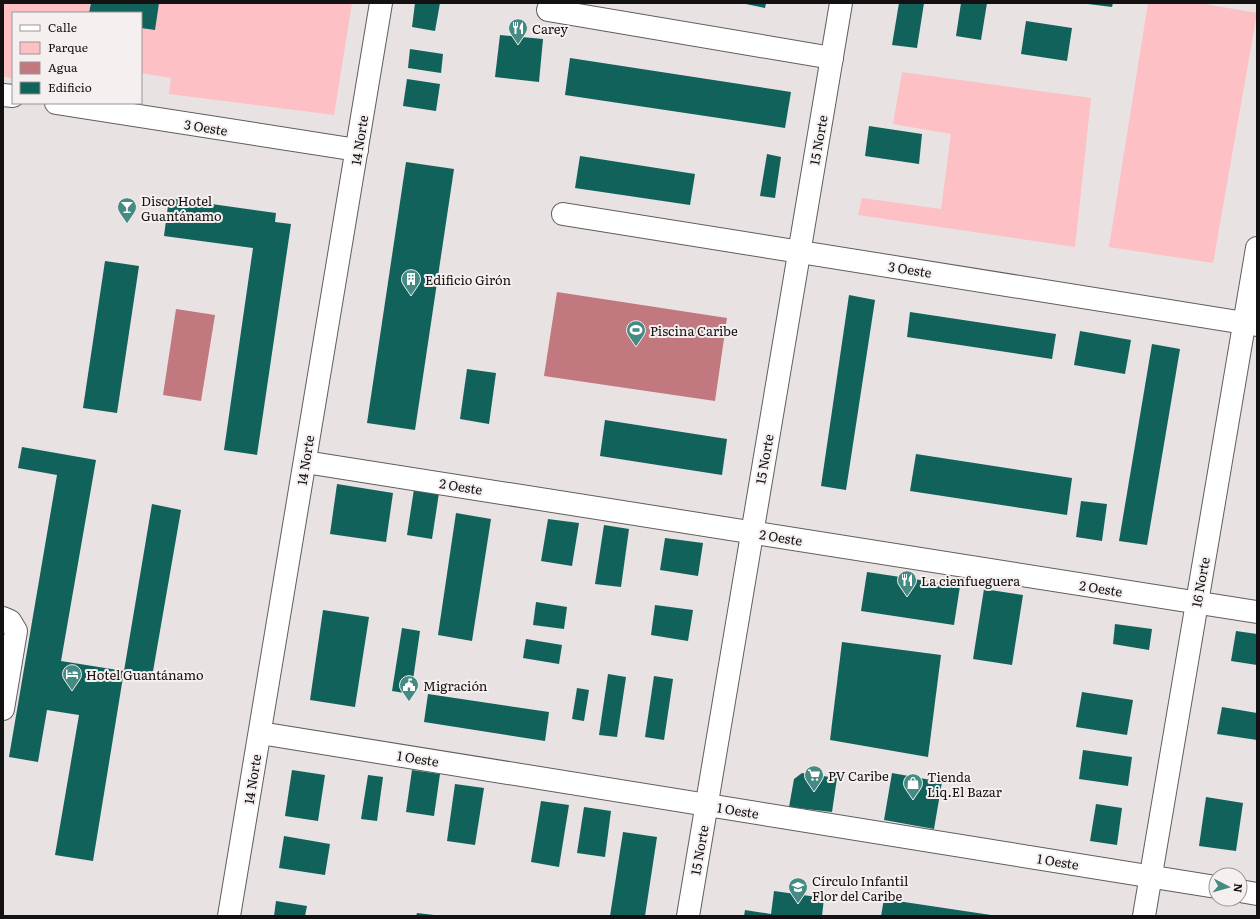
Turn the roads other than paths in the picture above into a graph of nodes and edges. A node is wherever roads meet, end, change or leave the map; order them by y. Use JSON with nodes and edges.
{"nodes":[{"id":1,"x":382,"y":3,"type":"edge"},
{"id":2,"x":841,"y":3,"type":"edge"},
{"id":3,"x":548,"y":10,"type":"dead end"},
{"id":4,"x":832,"y":58,"type":"junction"},
{"id":5,"x":62,"y":104,"type":"edge"},
{"id":6,"x":357,"y":150,"type":"junction"},
{"id":7,"x":563,"y":214,"type":"dead end"},
{"id":8,"x":1257,"y":248,"type":"edge"},
{"id":9,"x":799,"y":252,"type":"junction"},
{"id":10,"x":1251,"y":324,"type":"edge"},
{"id":11,"x":305,"y":462,"type":"junction"},
{"id":12,"x":751,"y":533,"type":"junction"},
{"id":13,"x":1197,"y":603,"type":"junction"},
{"id":14,"x":1257,"y":612,"type":"edge"},
{"id":15,"x":3,"y":618,"type":"edge"},
{"id":16,"x":3,"y":709,"type":"edge"},
{"id":17,"x":260,"y":732,"type":"junction"},
{"id":18,"x":706,"y":805,"type":"junction"},
{"id":19,"x":1150,"y":876,"type":"junction"},
{"id":20,"x":1208,"y":886,"type":"edge"},
{"id":21,"x":229,"y":916,"type":"edge"},
{"id":22,"x":688,"y":916,"type":"edge"},
{"id":23,"x":1144,"y":916,"type":"edge"}],
"edges":[{"from":1,"to":6,"type":"street","name":"14 Norte"},
{"from":2,"to":4,"type":"street","name":"15 Norte"},
{"from":3,"to":4,"type":"street"},
{"from":4,"to":9,"type":"street","name":"15 Norte"},
{"from":5,"to":6,"type":"street","name":"3 Oeste"},
{"from":6,"to":11,"type":"street","name":"14 Norte"},
{"from":7,"to":9,"type":"street","name":"3 Oeste"},
{"from":8,"to":10,"type":"street","name":"16 Norte"},
{"from":9,"to":10,"type":"street","name":"3 Oeste"},
{"from":9,"to":12,"type":"street","name":"15 Norte"},
{"from":10,"to":13,"type":"street","name":"16 Norte"},
{"from":11,"to":12,"type":"street","name":"2 Oeste"},
{"from":11,"to":17,"type":"street","name":"14 Norte"},
{"from":12,"to":13,"type":"street","name":"2 Oeste"},
{"from":12,"to":18,"type":"street","name":"15 Norte"},
{"from":13,"to":14,"type":"street","name":"2 Oeste"},
{"from":13,"to":19,"type":"street","name":"16 Norte"},
{"from":15,"to":16,"type":"street"},
{"from":17,"to":18,"type":"street","name":"1 Oeste"},
{"from":17,"to":21,"type":"street","name":"14 Norte"},
{"from":18,"to":19,"type":"street","name":"1 Oeste"},
{"from":18,"to":22,"type":"street","name":"15 Norte"},
{"from":19,"to":20,"type":"street","name":"1 Oeste"},
{"from":19,"to":23,"type":"street","name":"16 Norte"}]}
